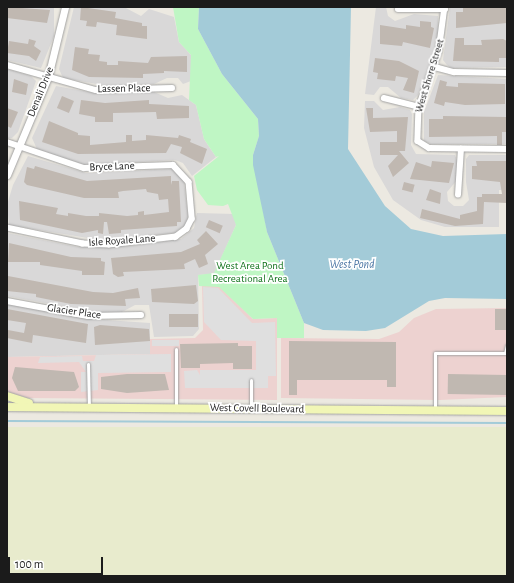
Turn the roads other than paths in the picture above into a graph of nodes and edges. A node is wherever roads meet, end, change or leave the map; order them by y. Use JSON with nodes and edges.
{"nodes":[{"id":1,"x":65,"y":7,"type":"edge"},
{"id":2,"x":445,"y":8,"type":"edge"},
{"id":3,"x":398,"y":9,"type":"dead end"},
{"id":4,"x":7,"y":65,"type":"edge"},
{"id":5,"x":435,"y":66,"type":"junction"},
{"id":6,"x":507,"y":73,"type":"edge"},
{"id":7,"x":48,"y":77,"type":"junction"},
{"id":8,"x":172,"y":88,"type":"dead end"},
{"id":9,"x":384,"y":98,"type":"dead end"},
{"id":10,"x":419,"y":107,"type":"junction"},
{"id":11,"x":7,"y":142,"type":"edge"},
{"id":12,"x":18,"y":146,"type":"junction"},
{"id":13,"x":462,"y":149,"type":"junction"},
{"id":14,"x":507,"y":149,"type":"edge"},
{"id":15,"x":7,"y":175,"type":"edge"},
{"id":16,"x":458,"y":195,"type":"dead end"},
{"id":17,"x":191,"y":206,"type":"joint"},
{"id":18,"x":7,"y":228,"type":"edge"},
{"id":19,"x":7,"y":300,"type":"edge"},
{"id":20,"x":141,"y":315,"type":"dead end"},
{"id":21,"x":507,"y":345,"type":"edge"},
{"id":22,"x":176,"y":349,"type":"dead end"},
{"id":23,"x":506,"y":353,"type":"edge"},
{"id":24,"x":88,"y":364,"type":"dead end"},
{"id":25,"x":251,"y":380,"type":"dead end"},
{"id":26,"x":7,"y":396,"type":"edge"},
{"id":27,"x":507,"y":405,"type":"edge"},
{"id":28,"x":7,"y":406,"type":"edge"},
{"id":29,"x":50,"y":407,"type":"junction"},
{"id":30,"x":176,"y":407,"type":"junction"},
{"id":31,"x":89,"y":408,"type":"junction"},
{"id":32,"x":250,"y":409,"type":"junction"},
{"id":33,"x":483,"y":411,"type":"junction"},
{"id":34,"x":507,"y":411,"type":"edge"},
{"id":35,"x":435,"y":412,"type":"junction"}],
"edges":[{"from":1,"to":7,"type":"street","name":"Denali Drive"},
{"from":2,"to":3,"type":"street"},
{"from":2,"to":5,"type":"street","name":"West Shore Street"},
{"from":4,"to":7,"type":"street","name":"Lassen Place"},
{"from":5,"to":6,"type":"street"},
{"from":5,"to":10,"type":"street","name":"West Shore Street"},
{"from":7,"to":8,"type":"street","name":"Lassen Place"},
{"from":7,"to":12,"type":"street","name":"Denali Drive"},
{"from":9,"to":10,"type":"street"},
{"from":10,"to":13,"type":"street","name":"West Shore Street"},
{"from":11,"to":12,"type":"street","name":"Bryce Lane"},
{"from":12,"to":15,"type":"street","name":"Denali Drive"},
{"from":12,"to":17,"type":"street","name":"Bryce Lane"},
{"from":13,"to":14,"type":"street"},
{"from":13,"to":16,"type":"street"},
{"from":17,"to":18,"type":"street","name":"Isle Royale Lane"},
{"from":19,"to":20,"type":"street","name":"Glacier Place"},
{"from":21,"to":23,"type":"lane"},
{"from":22,"to":30,"type":"lane"},
{"from":23,"to":35,"type":"lane"},
{"from":24,"to":31,"type":"lane"},
{"from":25,"to":32,"type":"lane"},
{"from":26,"to":29,"type":"main road"},
{"from":27,"to":33,"type":"main road"},
{"from":28,"to":29,"type":"main road","name":"West Covell Boulevard"},
{"from":29,"to":31,"type":"main road","name":"West Covell Boulevard"},
{"from":30,"to":31,"type":"main road","name":"West Covell Boulevard"},
{"from":30,"to":32,"type":"main road","name":"West Covell Boulevard"},
{"from":32,"to":35,"type":"main road","name":"West Covell Boulevard"},
{"from":33,"to":34,"type":"main road","name":"West Covell Boulevard"},
{"from":33,"to":35,"type":"main road","name":"West Covell Boulevard"}]}
